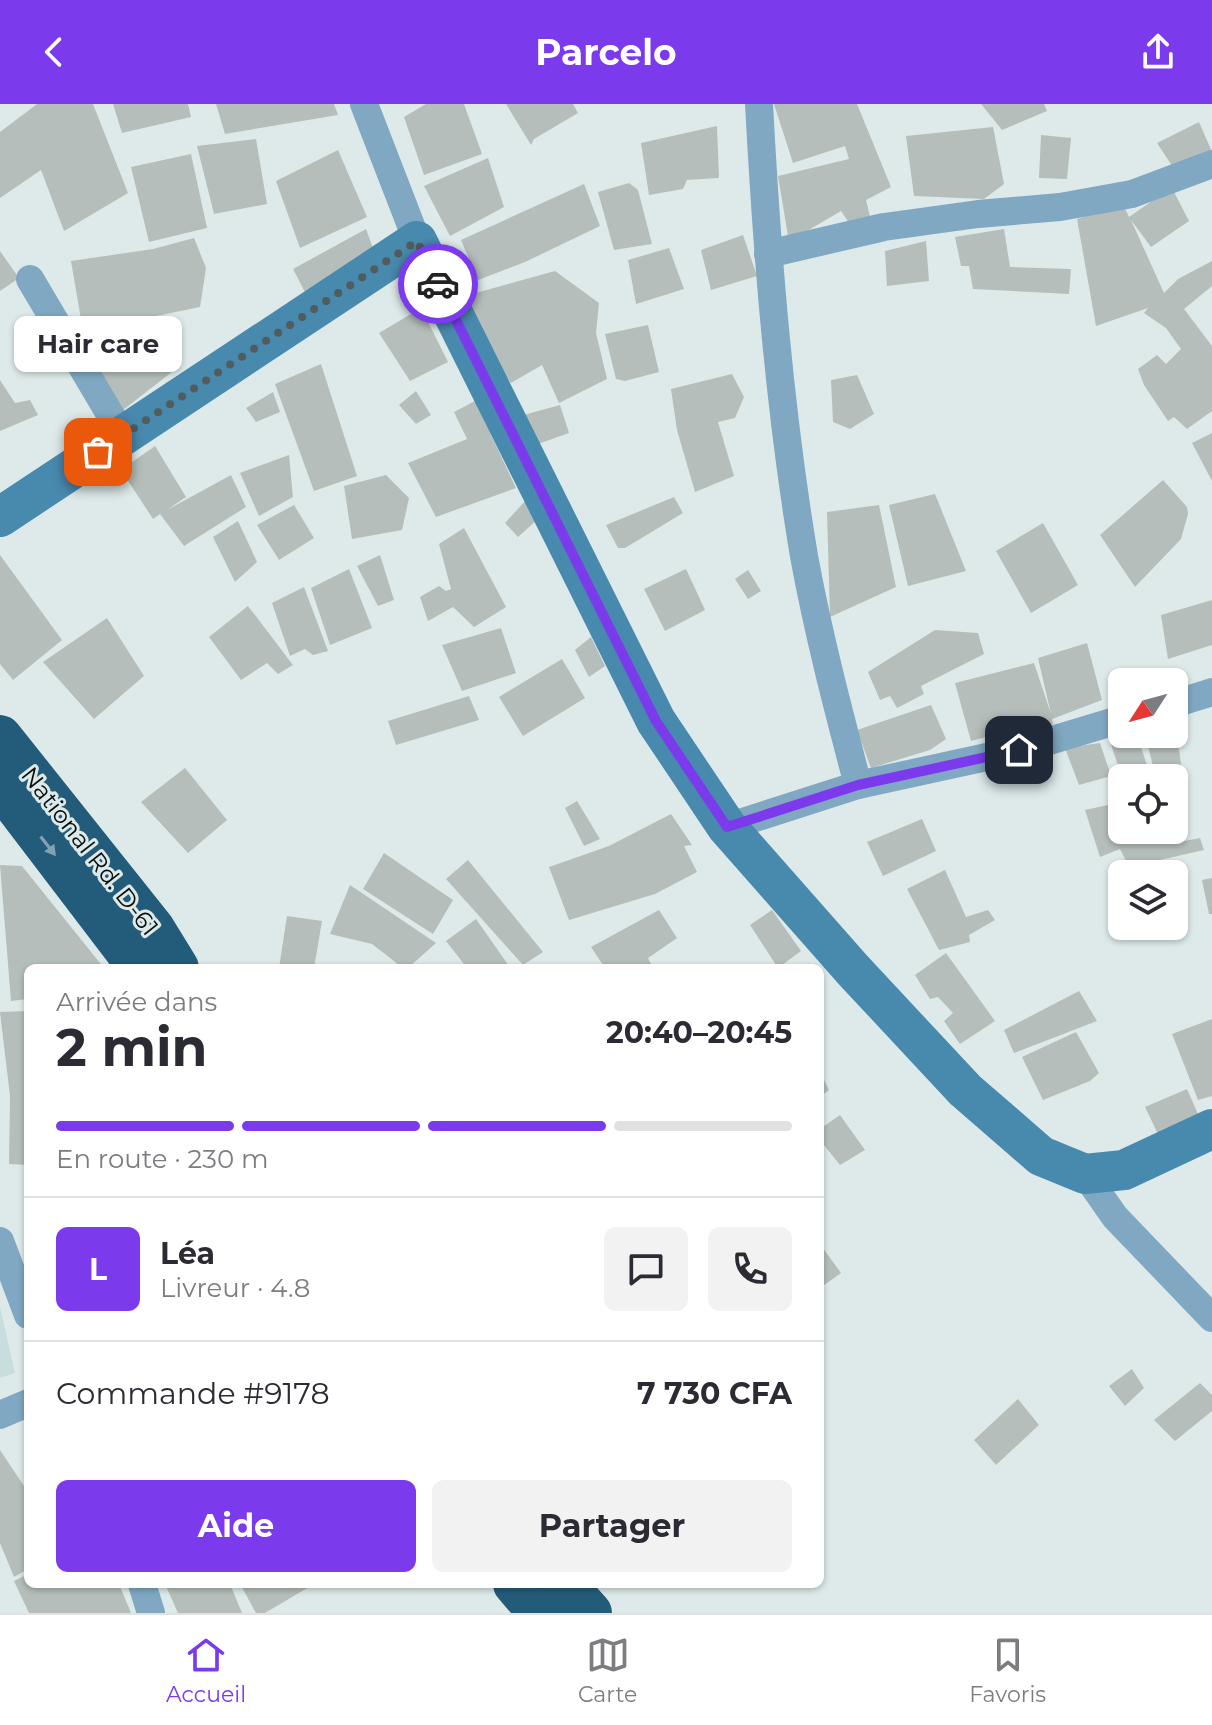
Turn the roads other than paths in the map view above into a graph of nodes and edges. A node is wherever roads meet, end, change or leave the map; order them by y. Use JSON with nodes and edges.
{"nodes":[{"id":1,"x":364,"y":104,"type":"edge"},
{"id":2,"x":759,"y":104,"type":"edge"},
{"id":3,"x":1212,"y":164,"type":"edge"},
{"id":4,"x":417,"y":241,"type":"junction"},
{"id":5,"x":768,"y":254,"type":"junction"},
{"id":6,"x":30,"y":279,"type":"dead end"},
{"id":7,"x":123,"y":436,"type":"junction"},
{"id":8,"x":0,"y":517,"type":"edge"},
{"id":9,"x":1212,"y":692,"type":"edge"},
{"id":10,"x":1188,"y":700,"type":"edge"},
{"id":11,"x":1108,"y":723,"type":"edge"},
{"id":12,"x":2,"y":758,"type":"edge"},
{"id":13,"x":858,"y":785,"type":"junction"},
{"id":14,"x":727,"y":827,"type":"junction"},
{"id":15,"x":137,"y":964,"type":"edge"},
{"id":16,"x":175,"y":964,"type":"edge"},
{"id":17,"x":1212,"y":1129,"type":"edge"},
{"id":18,"x":1085,"y":1174,"type":"junction"},
{"id":19,"x":0,"y":1241,"type":"edge"},
{"id":20,"x":24,"y":1304,"type":"edge"},
{"id":21,"x":1212,"y":1318,"type":"edge"},
{"id":22,"x":24,"y":1405,"type":"edge"},
{"id":23,"x":0,"y":1415,"type":"edge"},
{"id":24,"x":143,"y":1588,"type":"edge"},
{"id":25,"x":518,"y":1588,"type":"edge"},
{"id":26,"x":568,"y":1588,"type":"edge"},
{"id":27,"x":151,"y":1613,"type":"edge"},
{"id":28,"x":540,"y":1613,"type":"edge"},
{"id":29,"x":590,"y":1613,"type":"edge"}],
"edges":[{"from":1,"to":4,"type":"street"},
{"from":2,"to":5,"type":"street"},
{"from":3,"to":5,"type":"street"},
{"from":4,"to":7,"type":"street"},
{"from":4,"to":14,"type":"street"},
{"from":5,"to":13,"type":"street"},
{"from":6,"to":7,"type":"street"},
{"from":7,"to":8,"type":"street"},
{"from":9,"to":10,"type":"street"},
{"from":11,"to":13,"type":"street"},
{"from":12,"to":15,"type":"highway","name":"National Rd. D-61","one_way":true},
{"from":12,"to":16,"type":"highway","name":"National Rd. D-61"},
{"from":13,"to":14,"type":"street"},
{"from":14,"to":18,"type":"street"},
{"from":17,"to":18,"type":"street"},
{"from":18,"to":21,"type":"street"},
{"from":19,"to":20,"type":"street"},
{"from":22,"to":23,"type":"street"},
{"from":24,"to":27,"type":"street"},
{"from":25,"to":28,"type":"highway"},
{"from":26,"to":29,"type":"highway"}]}
